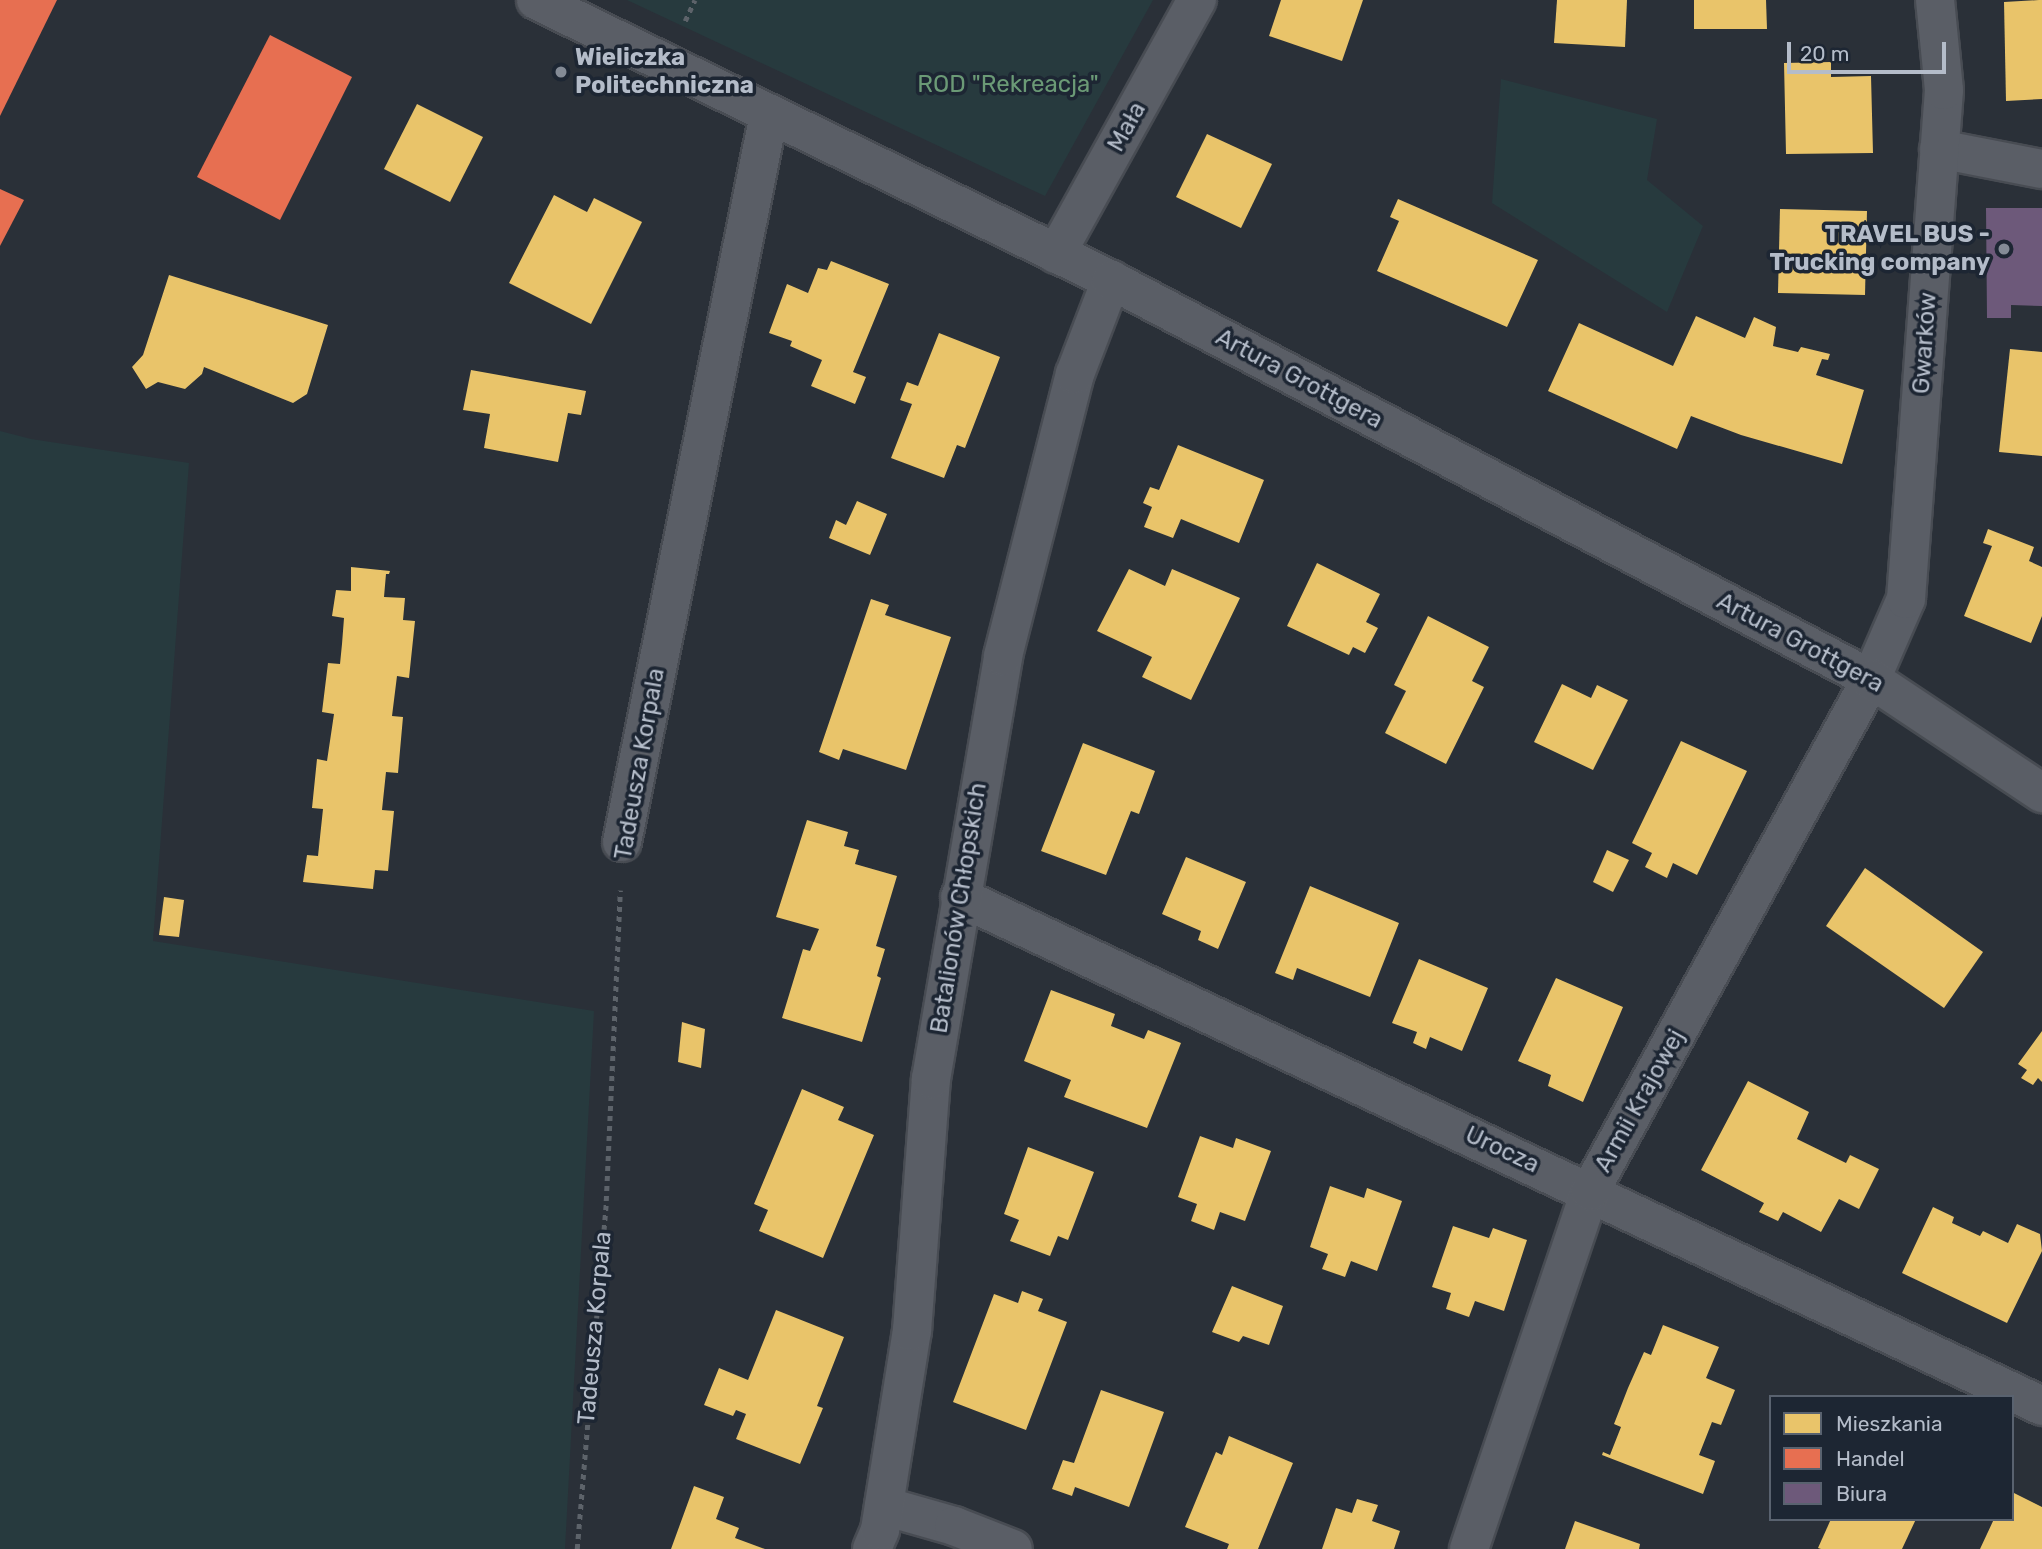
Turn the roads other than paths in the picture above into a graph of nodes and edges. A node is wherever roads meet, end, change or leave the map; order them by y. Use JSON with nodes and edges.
{"nodes":[{"id":1,"x":536,"y":0,"type":"edge"},
{"id":2,"x":1197,"y":0,"type":"edge"},
{"id":3,"x":1935,"y":0,"type":"edge"},
{"id":4,"x":769,"y":114,"type":"junction"},
{"id":5,"x":1939,"y":149,"type":"junction"},
{"id":6,"x":2042,"y":169,"type":"edge"},
{"id":7,"x":1056,"y":254,"type":"junction"},
{"id":8,"x":1111,"y":280,"type":"junction"},
{"id":9,"x":1871,"y":679,"type":"junction"},
{"id":10,"x":2042,"y":793,"type":"edge"},
{"id":11,"x":622,"y":842,"type":"road end"},
{"id":12,"x":960,"y":897,"type":"junction"},
{"id":13,"x":1590,"y":1191,"type":"junction"},
{"id":14,"x":2042,"y":1406,"type":"edge"},
{"id":15,"x":884,"y":1506,"type":"junction"},
{"id":16,"x":872,"y":1549,"type":"edge"},
{"id":17,"x":1013,"y":1549,"type":"edge"},
{"id":18,"x":1469,"y":1549,"type":"edge"}],
"edges":[{"from":1,"to":4,"type":"street","name":"Artura Grottgera"},
{"from":2,"to":7,"type":"street","name":"Mała"},
{"from":3,"to":5,"type":"street","name":"Gwarków"},
{"from":4,"to":7,"type":"street","name":"Artura Grottgera"},
{"from":4,"to":11,"type":"street","name":"Tadeusza Korpala"},
{"from":5,"to":6,"type":"street"},
{"from":5,"to":9,"type":"street","name":"Gwarków"},
{"from":7,"to":8,"type":"street","name":"Artura Grottgera"},
{"from":8,"to":9,"type":"street","name":"Artura Grottgera"},
{"from":8,"to":12,"type":"street","name":"Batalionów Chłopskich"},
{"from":9,"to":10,"type":"street","name":"Artura Grottgera"},
{"from":9,"to":13,"type":"street","name":"Armii Krajowej"},
{"from":12,"to":13,"type":"street","name":"Urocza"},
{"from":12,"to":15,"type":"street","name":"Batalionów Chłopskich"},
{"from":13,"to":14,"type":"street","name":"Urocza"},
{"from":13,"to":18,"type":"street","name":"Armii Krajowej"},
{"from":15,"to":16,"type":"street","name":"Batalionów Chłopskich"},
{"from":15,"to":17,"type":"street"}]}
